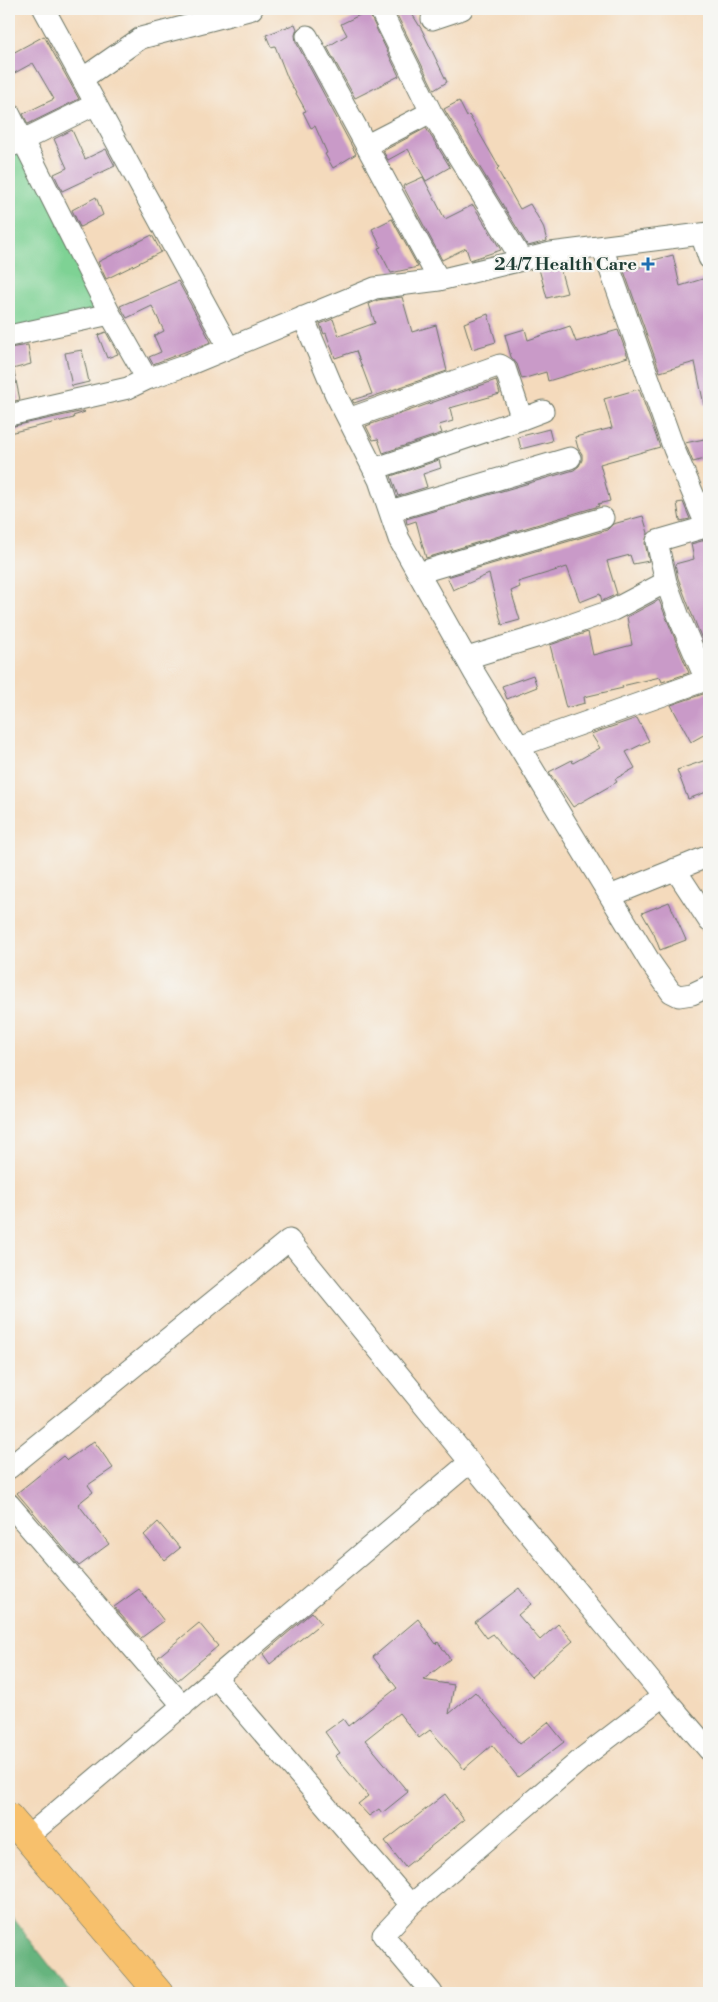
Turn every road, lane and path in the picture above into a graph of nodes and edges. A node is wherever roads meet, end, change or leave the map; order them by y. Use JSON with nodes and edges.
{"nodes":[{"id":1,"x":44,"y":9,"type":"edge"},
{"id":2,"x":252,"y":9,"type":"edge"},
{"id":3,"x":380,"y":9,"type":"edge"},
{"id":4,"x":462,"y":9,"type":"edge"},
{"id":5,"x":432,"y":20,"type":"dead end"},
{"id":6,"x":307,"y":36,"type":"dead end"},
{"id":7,"x":82,"y":78,"type":"junction"},
{"id":8,"x":96,"y":104,"type":"junction"},
{"id":9,"x":431,"y":112,"type":"junction"},
{"id":10,"x":9,"y":113,"type":"edge"},
{"id":11,"x":17,"y":144,"type":"edge"},
{"id":12,"x":367,"y":145,"type":"junction"},
{"id":13,"x":705,"y":233,"type":"edge"},
{"id":14,"x":602,"y":247,"type":"junction"},
{"id":15,"x":709,"y":258,"type":"edge"},
{"id":16,"x":522,"y":260,"type":"junction"},
{"id":17,"x":439,"y":280,"type":"junction"},
{"id":18,"x":110,"y":314,"type":"junction"},
{"id":19,"x":303,"y":317,"type":"junction"},
{"id":20,"x":9,"y":336,"type":"edge"},
{"id":21,"x":229,"y":348,"type":"junction"},
{"id":22,"x":147,"y":379,"type":"junction"},
{"id":23,"x":543,"y":411,"type":"dead end"},
{"id":24,"x":9,"y":414,"type":"edge"},
{"id":25,"x":348,"y":419,"type":"junction"},
{"id":26,"x":522,"y":419,"type":"junction"},
{"id":27,"x":570,"y":458,"type":"dead end"},
{"id":28,"x":374,"y":469,"type":"junction"},
{"id":29,"x":390,"y":511,"type":"junction"},
{"id":30,"x":603,"y":518,"type":"dead end"},
{"id":31,"x":708,"y":527,"type":"edge"},
{"id":32,"x":418,"y":573,"type":"junction"},
{"id":33,"x":666,"y":582,"type":"junction"},
{"id":34,"x":467,"y":658,"type":"junction"},
{"id":35,"x":708,"y":681,"type":"edge"},
{"id":36,"x":519,"y":746,"type":"junction"},
{"id":37,"x":709,"y":856,"type":"edge"},
{"id":38,"x":676,"y":869,"type":"junction"},
{"id":39,"x":610,"y":896,"type":"junction"},
{"id":40,"x":709,"y":921,"type":"edge"},
{"id":41,"x":709,"y":986,"type":"edge"},
{"id":42,"x":470,"y":1462,"type":"junction"},
{"id":43,"x":9,"y":1468,"type":"edge"},
{"id":44,"x":9,"y":1504,"type":"edge"},
{"id":45,"x":216,"y":1678,"type":"junction"},
{"id":46,"x":663,"y":1696,"type":"junction"},
{"id":47,"x":183,"y":1706,"type":"junction"},
{"id":48,"x":709,"y":1750,"type":"edge"},
{"id":49,"x":9,"y":1817,"type":"edge"},
{"id":50,"x":18,"y":1838,"type":"edge"},
{"id":51,"x":411,"y":1905,"type":"junction"},
{"id":52,"x":139,"y":1993,"type":"edge"},
{"id":53,"x":159,"y":1993,"type":"edge"},
{"id":54,"x":432,"y":1993,"type":"edge"}],
"edges":[{"from":1,"to":7,"type":"street"},
{"from":2,"to":7,"type":"street"},
{"from":3,"to":9,"type":"street"},
{"from":4,"to":5,"type":"street"},
{"from":6,"to":12,"type":"street"},
{"from":7,"to":8,"type":"street"},
{"from":8,"to":11,"type":"street"},
{"from":8,"to":21,"type":"street"},
{"from":9,"to":12,"type":"street"},
{"from":9,"to":16,"type":"street"},
{"from":10,"to":11,"type":"street"},
{"from":11,"to":18,"type":"street"},
{"from":12,"to":17,"type":"street"},
{"from":13,"to":14,"type":"street"},
{"from":13,"to":15,"type":"street"},
{"from":14,"to":16,"type":"street"},
{"from":14,"to":31,"type":"street"},
{"from":16,"to":17,"type":"street"},
{"from":17,"to":19,"type":"street"},
{"from":18,"to":20,"type":"street"},
{"from":18,"to":22,"type":"street"},
{"from":19,"to":21,"type":"street"},
{"from":19,"to":25,"type":"street"},
{"from":21,"to":22,"type":"street"},
{"from":22,"to":24,"type":"street"},
{"from":23,"to":26,"type":"street"},
{"from":25,"to":26,"type":"street"},
{"from":25,"to":28,"type":"street"},
{"from":26,"to":28,"type":"street"},
{"from":27,"to":29,"type":"street"},
{"from":28,"to":29,"type":"street"},
{"from":29,"to":32,"type":"street"},
{"from":30,"to":32,"type":"street"},
{"from":31,"to":33,"type":"street"},
{"from":32,"to":34,"type":"street"},
{"from":33,"to":34,"type":"street"},
{"from":33,"to":35,"type":"street"},
{"from":34,"to":36,"type":"street"},
{"from":35,"to":36,"type":"street"},
{"from":36,"to":39,"type":"street"},
{"from":37,"to":38,"type":"street"},
{"from":38,"to":39,"type":"street"},
{"from":38,"to":40,"type":"street"},
{"from":39,"to":41,"type":"street"},
{"from":42,"to":43,"type":"street"},
{"from":42,"to":45,"type":"street"},
{"from":42,"to":46,"type":"street"},
{"from":44,"to":47,"type":"street"},
{"from":45,"to":47,"type":"street"},
{"from":45,"to":51,"type":"street"},
{"from":46,"to":48,"type":"street"},
{"from":46,"to":51,"type":"street"},
{"from":47,"to":50,"type":"street"},
{"from":49,"to":50,"type":"main road"},
{"from":50,"to":52,"type":"main road"},
{"from":50,"to":53,"type":"main road"},
{"from":51,"to":54,"type":"street"}]}
